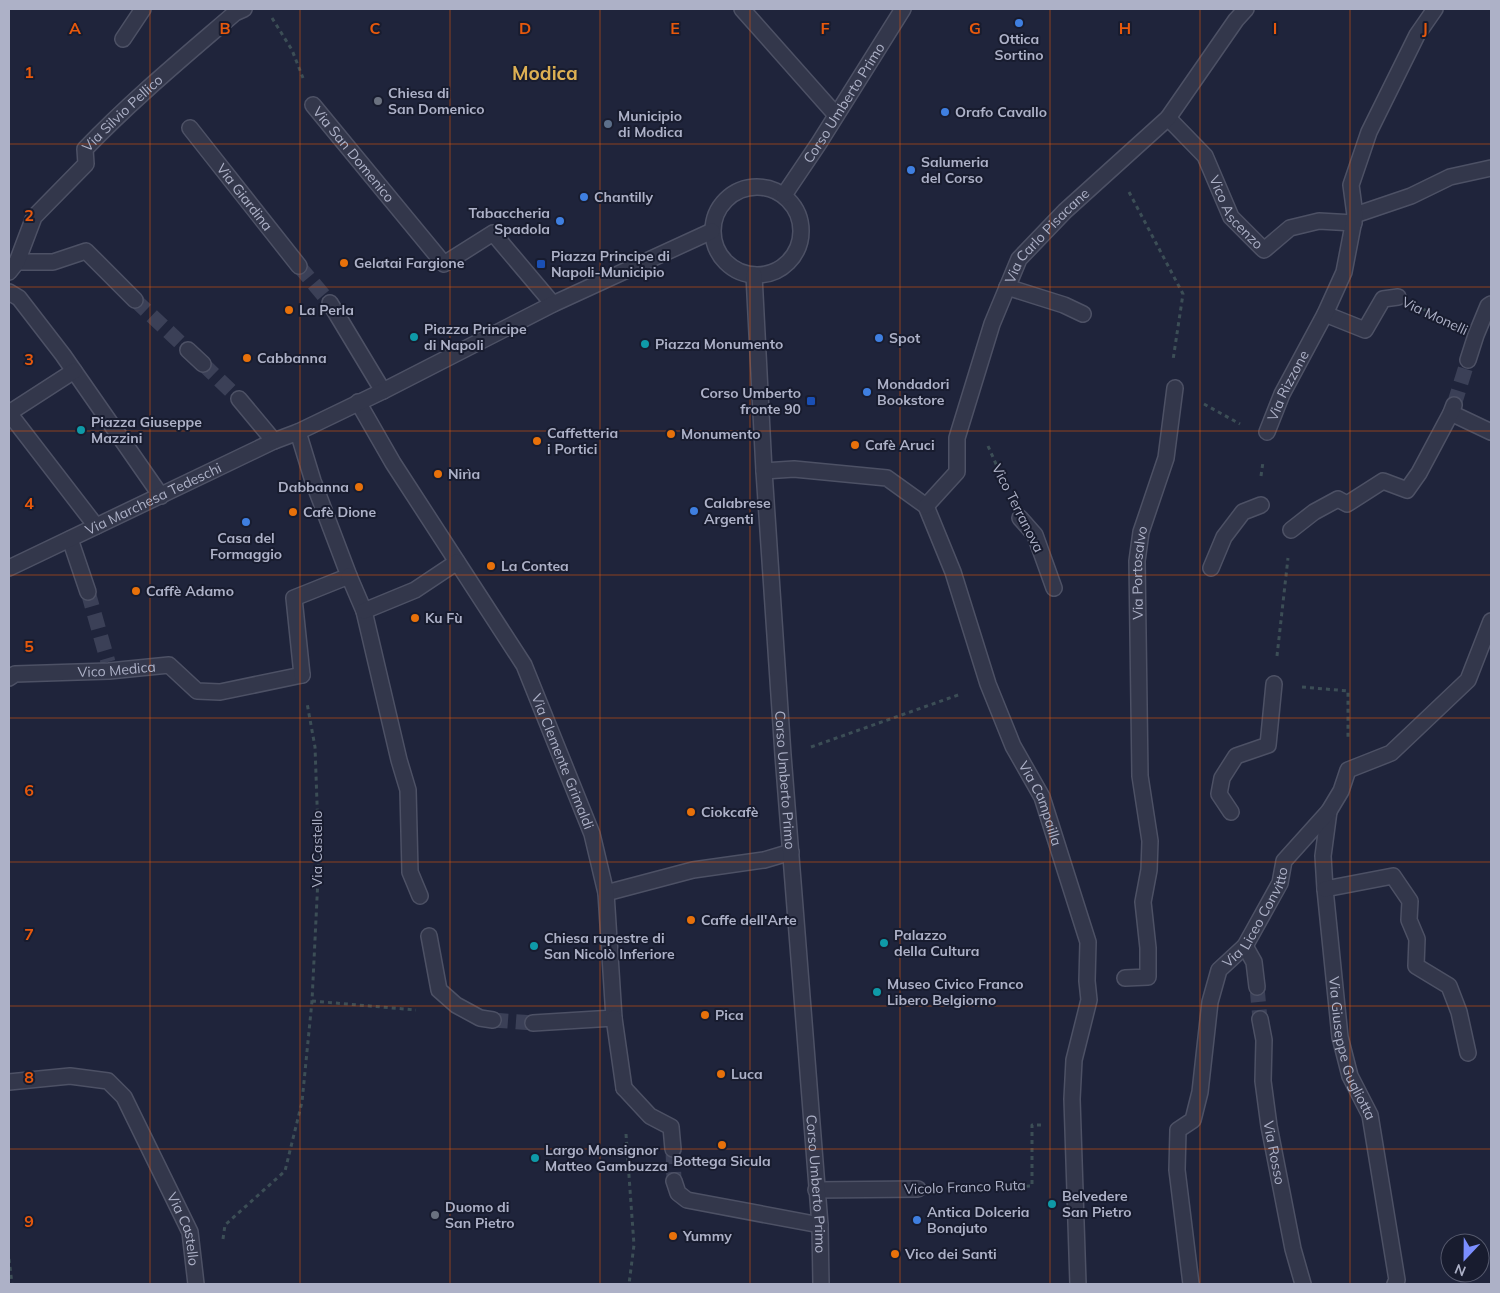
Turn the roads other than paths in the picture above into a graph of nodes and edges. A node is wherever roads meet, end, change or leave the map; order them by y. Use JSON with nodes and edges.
{"nodes":[{"id":1,"x":144,"y":9,"type":"edge"},
{"id":2,"x":244,"y":9,"type":"edge"},
{"id":3,"x":742,"y":9,"type":"edge"},
{"id":4,"x":903,"y":9,"type":"edge"},
{"id":5,"x":1246,"y":9,"type":"edge"},
{"id":6,"x":1435,"y":9,"type":"edge"},
{"id":7,"x":123,"y":39,"type":"dead end"},
{"id":8,"x":314,"y":105,"type":"road end"},
{"id":9,"x":836,"y":115,"type":"junction"},
{"id":10,"x":1168,"y":118,"type":"junction"},
{"id":11,"x":190,"y":128,"type":"dead end"},
{"id":12,"x":1491,"y":168,"type":"edge"},
{"id":13,"x":784,"y":195,"type":"junction"},
{"id":14,"x":1355,"y":219,"type":"junction"},
{"id":15,"x":712,"y":231,"type":"junction"},
{"id":16,"x":299,"y":266,"type":"tunnel mouth"},
{"id":17,"x":13,"y":267,"type":"edge"},
{"id":18,"x":754,"y":275,"type":"junction"},
{"id":19,"x":1006,"y":287,"type":"junction"},
{"id":20,"x":9,"y":292,"type":"edge"},
{"id":21,"x":1398,"y":297,"type":"road end"},
{"id":22,"x":135,"y":300,"type":"tunnel mouth"},
{"id":23,"x":330,"y":303,"type":"tunnel mouth"},
{"id":24,"x":553,"y":304,"type":"junction"},
{"id":25,"x":1491,"y":304,"type":"edge"},
{"id":26,"x":1083,"y":314,"type":"dead end"},
{"id":27,"x":1325,"y":314,"type":"junction"},
{"id":28,"x":188,"y":350,"type":"tunnel mouth"},
{"id":29,"x":1468,"y":360,"type":"tunnel mouth"},
{"id":30,"x":203,"y":364,"type":"tunnel mouth"},
{"id":31,"x":74,"y":371,"type":"junction"},
{"id":32,"x":1175,"y":388,"type":"road end"},
{"id":33,"x":383,"y":391,"type":"junction"},
{"id":34,"x":239,"y":399,"type":"tunnel mouth"},
{"id":35,"x":358,"y":402,"type":"junction"},
{"id":36,"x":9,"y":413,"type":"edge"},
{"id":37,"x":298,"y":432,"type":"junction"},
{"id":38,"x":1267,"y":432,"type":"road end"},
{"id":39,"x":1491,"y":432,"type":"edge"},
{"id":40,"x":274,"y":441,"type":"junction"},
{"id":41,"x":764,"y":471,"type":"junction"},
{"id":42,"x":161,"y":496,"type":"junction"},
{"id":43,"x":1262,"y":505,"type":"road end"},
{"id":44,"x":926,"y":506,"type":"junction"},
{"id":45,"x":1020,"y":518,"type":"road end"},
{"id":46,"x":96,"y":526,"type":"junction"},
{"id":47,"x":1291,"y":530,"type":"road end"},
{"id":48,"x":70,"y":538,"type":"junction"},
{"id":49,"x":457,"y":562,"type":"junction"},
{"id":50,"x":9,"y":568,"type":"edge"},
{"id":51,"x":1211,"y":568,"type":"dead end"},
{"id":52,"x":349,"y":576,"type":"junction"},
{"id":53,"x":1054,"y":588,"type":"dead end"},
{"id":54,"x":88,"y":592,"type":"tunnel mouth"},
{"id":55,"x":364,"y":611,"type":"junction"},
{"id":56,"x":1491,"y":621,"type":"edge"},
{"id":57,"x":9,"y":678,"type":"edge"},
{"id":58,"x":1274,"y":684,"type":"road end"},
{"id":59,"x":1329,"y":811,"type":"junction"},
{"id":60,"x":1231,"y":812,"type":"dead end"},
{"id":61,"x":791,"y":852,"type":"junction"},
{"id":62,"x":1325,"y":889,"type":"junction"},
{"id":63,"x":606,"y":893,"type":"junction"},
{"id":64,"x":420,"y":896,"type":"dead end"},
{"id":65,"x":429,"y":936,"type":"dead end"},
{"id":66,"x":1245,"y":946,"type":"junction"},
{"id":67,"x":1125,"y":978,"type":"dead end"},
{"id":68,"x":1257,"y":987,"type":"tunnel mouth"},
{"id":69,"x":614,"y":1018,"type":"junction"},
{"id":70,"x":1260,"y":1019,"type":"tunnel mouth"},
{"id":71,"x":493,"y":1020,"type":"tunnel mouth"},
{"id":72,"x":533,"y":1023,"type":"tunnel mouth"},
{"id":73,"x":1468,"y":1053,"type":"dead end"},
{"id":74,"x":9,"y":1082,"type":"edge"},
{"id":75,"x":673,"y":1149,"type":"tunnel mouth"},
{"id":76,"x":674,"y":1181,"type":"tunnel mouth"},
{"id":77,"x":918,"y":1189,"type":"road end"},
{"id":78,"x":816,"y":1190,"type":"junction"},
{"id":79,"x":820,"y":1225,"type":"junction"},
{"id":80,"x":196,"y":1284,"type":"edge"},
{"id":81,"x":821,"y":1284,"type":"edge"},
{"id":82,"x":1078,"y":1284,"type":"edge"},
{"id":83,"x":1190,"y":1284,"type":"edge"},
{"id":84,"x":1303,"y":1284,"type":"edge"},
{"id":85,"x":1396,"y":1284,"type":"edge"}],
"edges":[{"from":1,"to":7,"type":"street"},
{"from":2,"to":17,"type":"street","name":"Via Silvio Pellico"},
{"from":3,"to":9,"type":"street"},
{"from":4,"to":9,"type":"street","name":"Corso Umberto Primo"},
{"from":5,"to":10,"type":"street","name":"Via Carlo Pisacane"},
{"from":6,"to":14,"type":"street","name":"Via Rizzone"},
{"from":8,"to":24,"type":"street","name":"Via San Domenico"},
{"from":9,"to":13,"type":"street","name":"Corso Umberto Primo"},
{"from":10,"to":14,"type":"street","name":"Vico Ascenzo"},
{"from":10,"to":19,"type":"street","name":"Via Carlo Pisacane"},
{"from":11,"to":16,"type":"street","name":"Via Giardina"},
{"from":12,"to":14,"type":"street","name":"Vico Ascenzo"},
{"from":13,"to":15,"type":"street"},
{"from":13,"to":18,"type":"street"},
{"from":14,"to":27,"type":"street","name":"Via Rizzone"},
{"from":15,"to":18,"type":"street"},
{"from":15,"to":24,"type":"street","name":"Via Marchesa Tedeschi"},
{"from":17,"to":22,"type":"street"},
{"from":18,"to":41,"type":"street","name":"Corso Umberto Primo"},
{"from":19,"to":26,"type":"street"},
{"from":19,"to":44,"type":"street","name":"Via Carlo Pisacane"},
{"from":20,"to":31,"type":"street"},
{"from":21,"to":27,"type":"street","name":"Via Monelli"},
{"from":23,"to":33,"type":"street"},
{"from":24,"to":33,"type":"street","name":"Via Marchesa Tedeschi"},
{"from":25,"to":29,"type":"street"},
{"from":27,"to":38,"type":"street","name":"Via Rizzone"},
{"from":28,"to":30,"type":"street"},
{"from":31,"to":36,"type":"street"},
{"from":31,"to":42,"type":"street"},
{"from":32,"to":67,"type":"street","name":"Via Portosalvo"},
{"from":33,"to":35,"type":"street","name":"Via Marchesa Tedeschi"},
{"from":34,"to":40,"type":"street"},
{"from":35,"to":37,"type":"street","name":"Via Marchesa Tedeschi"},
{"from":35,"to":49,"type":"street","name":"Via Clemente Grimaldi"},
{"from":36,"to":46,"type":"street"},
{"from":37,"to":40,"type":"street","name":"Via Marchesa Tedeschi"},
{"from":37,"to":52,"type":"street"},
{"from":39,"to":47,"type":"street"},
{"from":40,"to":42,"type":"street","name":"Via Marchesa Tedeschi"},
{"from":41,"to":44,"type":"street"},
{"from":41,"to":61,"type":"street","name":"Corso Umberto Primo"},
{"from":42,"to":46,"type":"street","name":"Via Marchesa Tedeschi"},
{"from":43,"to":51,"type":"street"},
{"from":44,"to":82,"type":"street","name":"Via Campailla"},
{"from":45,"to":53,"type":"street","name":"Vico Terranova"},
{"from":46,"to":48,"type":"street","name":"Via Marchesa Tedeschi"},
{"from":48,"to":50,"type":"street","name":"Via Marchesa Tedeschi"},
{"from":48,"to":54,"type":"street"},
{"from":49,"to":55,"type":"street"},
{"from":49,"to":63,"type":"street","name":"Via Clemente Grimaldi"},
{"from":52,"to":55,"type":"street"},
{"from":52,"to":57,"type":"street","name":"Vico Medica"},
{"from":55,"to":64,"type":"street"},
{"from":56,"to":59,"type":"street","name":"Via Liceo Convitto"},
{"from":58,"to":60,"type":"street"},
{"from":59,"to":62,"type":"street","name":"Via Giuseppe Gugliotta"},
{"from":59,"to":66,"type":"street","name":"Via Liceo Convitto"},
{"from":61,"to":63,"type":"street"},
{"from":61,"to":78,"type":"street","name":"Corso Umberto Primo"},
{"from":62,"to":73,"type":"street"},
{"from":62,"to":85,"type":"street","name":"Via Giuseppe Gugliotta"},
{"from":63,"to":69,"type":"street","name":"Via Clemente Grimaldi"},
{"from":65,"to":71,"type":"street"},
{"from":66,"to":68,"type":"street"},
{"from":66,"to":83,"type":"street","name":"Via Liceo Convitto"},
{"from":69,"to":72,"type":"street"},
{"from":69,"to":75,"type":"street","name":"Via Clemente Grimaldi"},
{"from":70,"to":84,"type":"street","name":"Via Rosso"},
{"from":74,"to":80,"type":"street","name":"Via Castello"},
{"from":76,"to":79,"type":"street"},
{"from":77,"to":78,"type":"street","name":"Vicolo Franco Ruta"},
{"from":78,"to":79,"type":"street","name":"Corso Umberto Primo"},
{"from":79,"to":81,"type":"street","name":"Corso Umberto Primo"}]}
